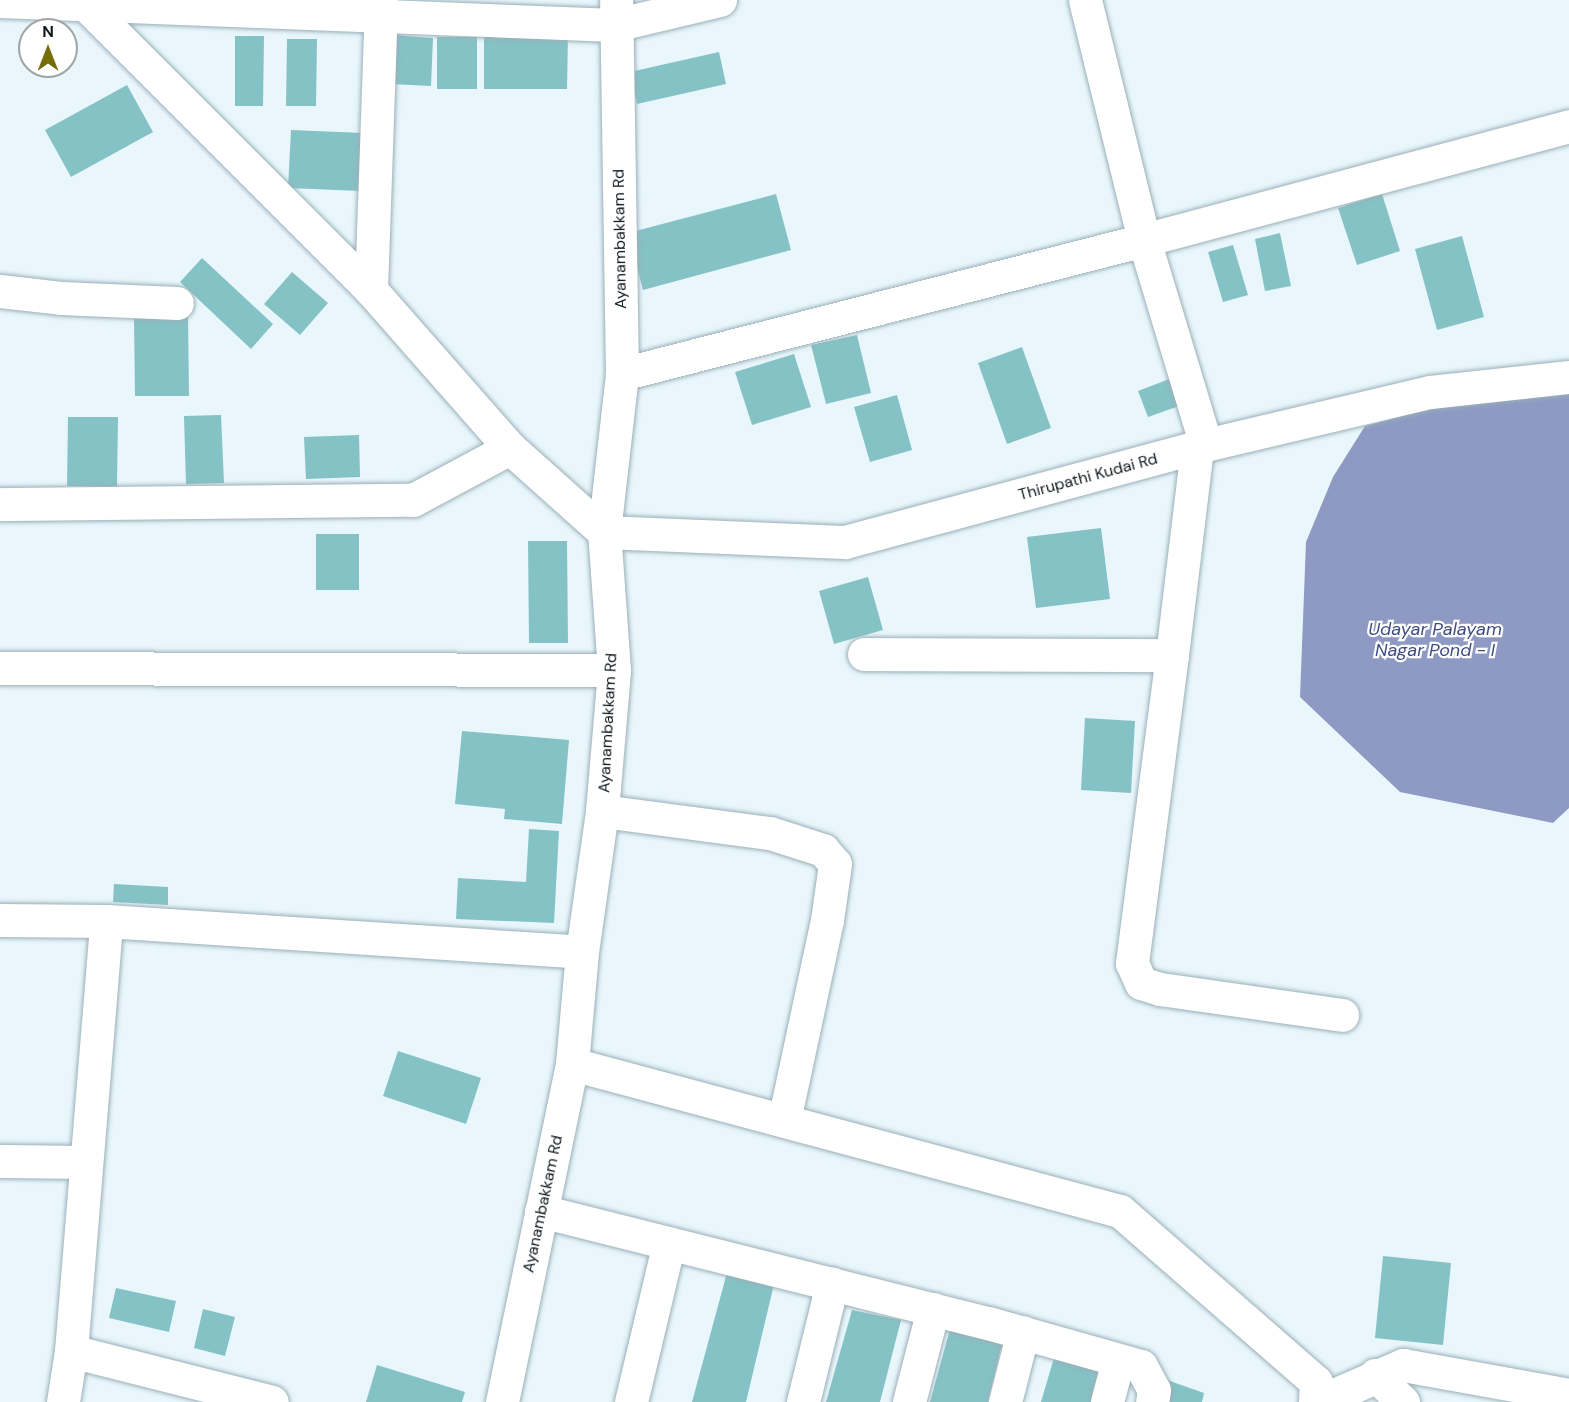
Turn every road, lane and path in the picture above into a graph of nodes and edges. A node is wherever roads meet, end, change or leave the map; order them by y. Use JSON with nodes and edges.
{"nodes":[{"id":1,"x":720,"y":0,"type":"edge"},
{"id":2,"x":1085,"y":0,"type":"edge"},
{"id":3,"x":0,"y":1,"type":"edge"},
{"id":4,"x":85,"y":4,"type":"junction"},
{"id":5,"x":381,"y":7,"type":"edge"},
{"id":6,"x":616,"y":12,"type":"edge"},
{"id":7,"x":1569,"y":126,"type":"edge"},
{"id":8,"x":1144,"y":240,"type":"junction"},
{"id":9,"x":371,"y":290,"type":"junction"},
{"id":10,"x":0,"y":291,"type":"edge"},
{"id":11,"x":177,"y":303,"type":"dead end"},
{"id":12,"x":622,"y":374,"type":"junction"},
{"id":13,"x":1569,"y":377,"type":"edge"},
{"id":14,"x":1202,"y":446,"type":"junction"},
{"id":15,"x":510,"y":448,"type":"junction"},
{"id":16,"x":0,"y":504,"type":"edge"},
{"id":17,"x":604,"y":532,"type":"junction"},
{"id":18,"x":864,"y":654,"type":"dead end"},
{"id":19,"x":1172,"y":655,"type":"junction"},
{"id":20,"x":0,"y":668,"type":"edge"},
{"id":21,"x":614,"y":670,"type":"junction"},
{"id":22,"x":602,"y":811,"type":"junction"},
{"id":23,"x":0,"y":920,"type":"edge"},
{"id":24,"x":106,"y":921,"type":"junction"},
{"id":25,"x":582,"y":952,"type":"junction"},
{"id":26,"x":1342,"y":1015,"type":"dead end"},
{"id":27,"x":572,"y":1064,"type":"junction"},
{"id":28,"x":784,"y":1120,"type":"junction"},
{"id":29,"x":0,"y":1161,"type":"edge"},
{"id":30,"x":85,"y":1162,"type":"junction"},
{"id":31,"x":541,"y":1210,"type":"junction"},
{"id":32,"x":669,"y":1243,"type":"junction"},
{"id":33,"x":832,"y":1284,"type":"junction"},
{"id":34,"x":933,"y":1309,"type":"junction"},
{"id":35,"x":1023,"y":1332,"type":"junction"},
{"id":36,"x":71,"y":1351,"type":"junction"},
{"id":37,"x":1118,"y":1360,"type":"junction"},
{"id":38,"x":1375,"y":1375,"type":"junction"},
{"id":39,"x":1569,"y":1395,"type":"edge"},
{"id":40,"x":63,"y":1402,"type":"edge"},
{"id":41,"x":272,"y":1402,"type":"edge"},
{"id":42,"x":501,"y":1402,"type":"edge"},
{"id":43,"x":631,"y":1402,"type":"edge"},
{"id":44,"x":803,"y":1402,"type":"edge"},
{"id":45,"x":909,"y":1402,"type":"edge"},
{"id":46,"x":1005,"y":1402,"type":"edge"},
{"id":47,"x":1107,"y":1402,"type":"edge"},
{"id":48,"x":1152,"y":1402,"type":"edge"},
{"id":49,"x":1316,"y":1402,"type":"edge"},
{"id":50,"x":1403,"y":1402,"type":"edge"}],
"edges":[{"from":1,"to":6,"type":"street"},
{"from":2,"to":8,"type":"street"},
{"from":3,"to":4,"type":"street"},
{"from":4,"to":5,"type":"street"},
{"from":4,"to":9,"type":"street"},
{"from":5,"to":6,"type":"street"},
{"from":5,"to":9,"type":"street"},
{"from":6,"to":12,"type":"street","name":"Ayanambakkam Rd"},
{"from":7,"to":8,"type":"street"},
{"from":8,"to":12,"type":"street"},
{"from":8,"to":14,"type":"street"},
{"from":9,"to":15,"type":"street"},
{"from":10,"to":11,"type":"street"},
{"from":12,"to":17,"type":"street","name":"Ayanambakkam Rd"},
{"from":13,"to":14,"type":"street","name":"Thirupathi Kudai Rd"},
{"from":14,"to":17,"type":"street","name":"Thirupathi Kudai Rd"},
{"from":14,"to":19,"type":"street"},
{"from":15,"to":16,"type":"street"},
{"from":15,"to":17,"type":"street"},
{"from":17,"to":21,"type":"street","name":"Ayanambakkam Rd"},
{"from":18,"to":19,"type":"street"},
{"from":19,"to":26,"type":"street"},
{"from":20,"to":21,"type":"street"},
{"from":21,"to":22,"type":"street","name":"Ayanambakkam Rd"},
{"from":22,"to":25,"type":"street","name":"Ayanambakkam Rd"},
{"from":22,"to":28,"type":"street"},
{"from":23,"to":24,"type":"street"},
{"from":24,"to":25,"type":"street"},
{"from":24,"to":30,"type":"street"},
{"from":25,"to":27,"type":"street","name":"Ayanambakkam Rd"},
{"from":27,"to":28,"type":"street"},
{"from":27,"to":31,"type":"street","name":"Ayanambakkam Rd"},
{"from":28,"to":49,"type":"street"},
{"from":29,"to":30,"type":"street"},
{"from":30,"to":36,"type":"street"},
{"from":31,"to":32,"type":"street"},
{"from":31,"to":42,"type":"street","name":"Ayanambakkam Rd"},
{"from":32,"to":33,"type":"street"},
{"from":32,"to":43,"type":"street"},
{"from":33,"to":34,"type":"street"},
{"from":33,"to":44,"type":"street"},
{"from":34,"to":35,"type":"street"},
{"from":34,"to":45,"type":"street"},
{"from":35,"to":37,"type":"street"},
{"from":35,"to":46,"type":"street"},
{"from":36,"to":40,"type":"street"},
{"from":36,"to":41,"type":"street"},
{"from":37,"to":47,"type":"street"},
{"from":37,"to":48,"type":"street"},
{"from":38,"to":39,"type":"street"},
{"from":38,"to":49,"type":"street"},
{"from":38,"to":50,"type":"street"}]}
